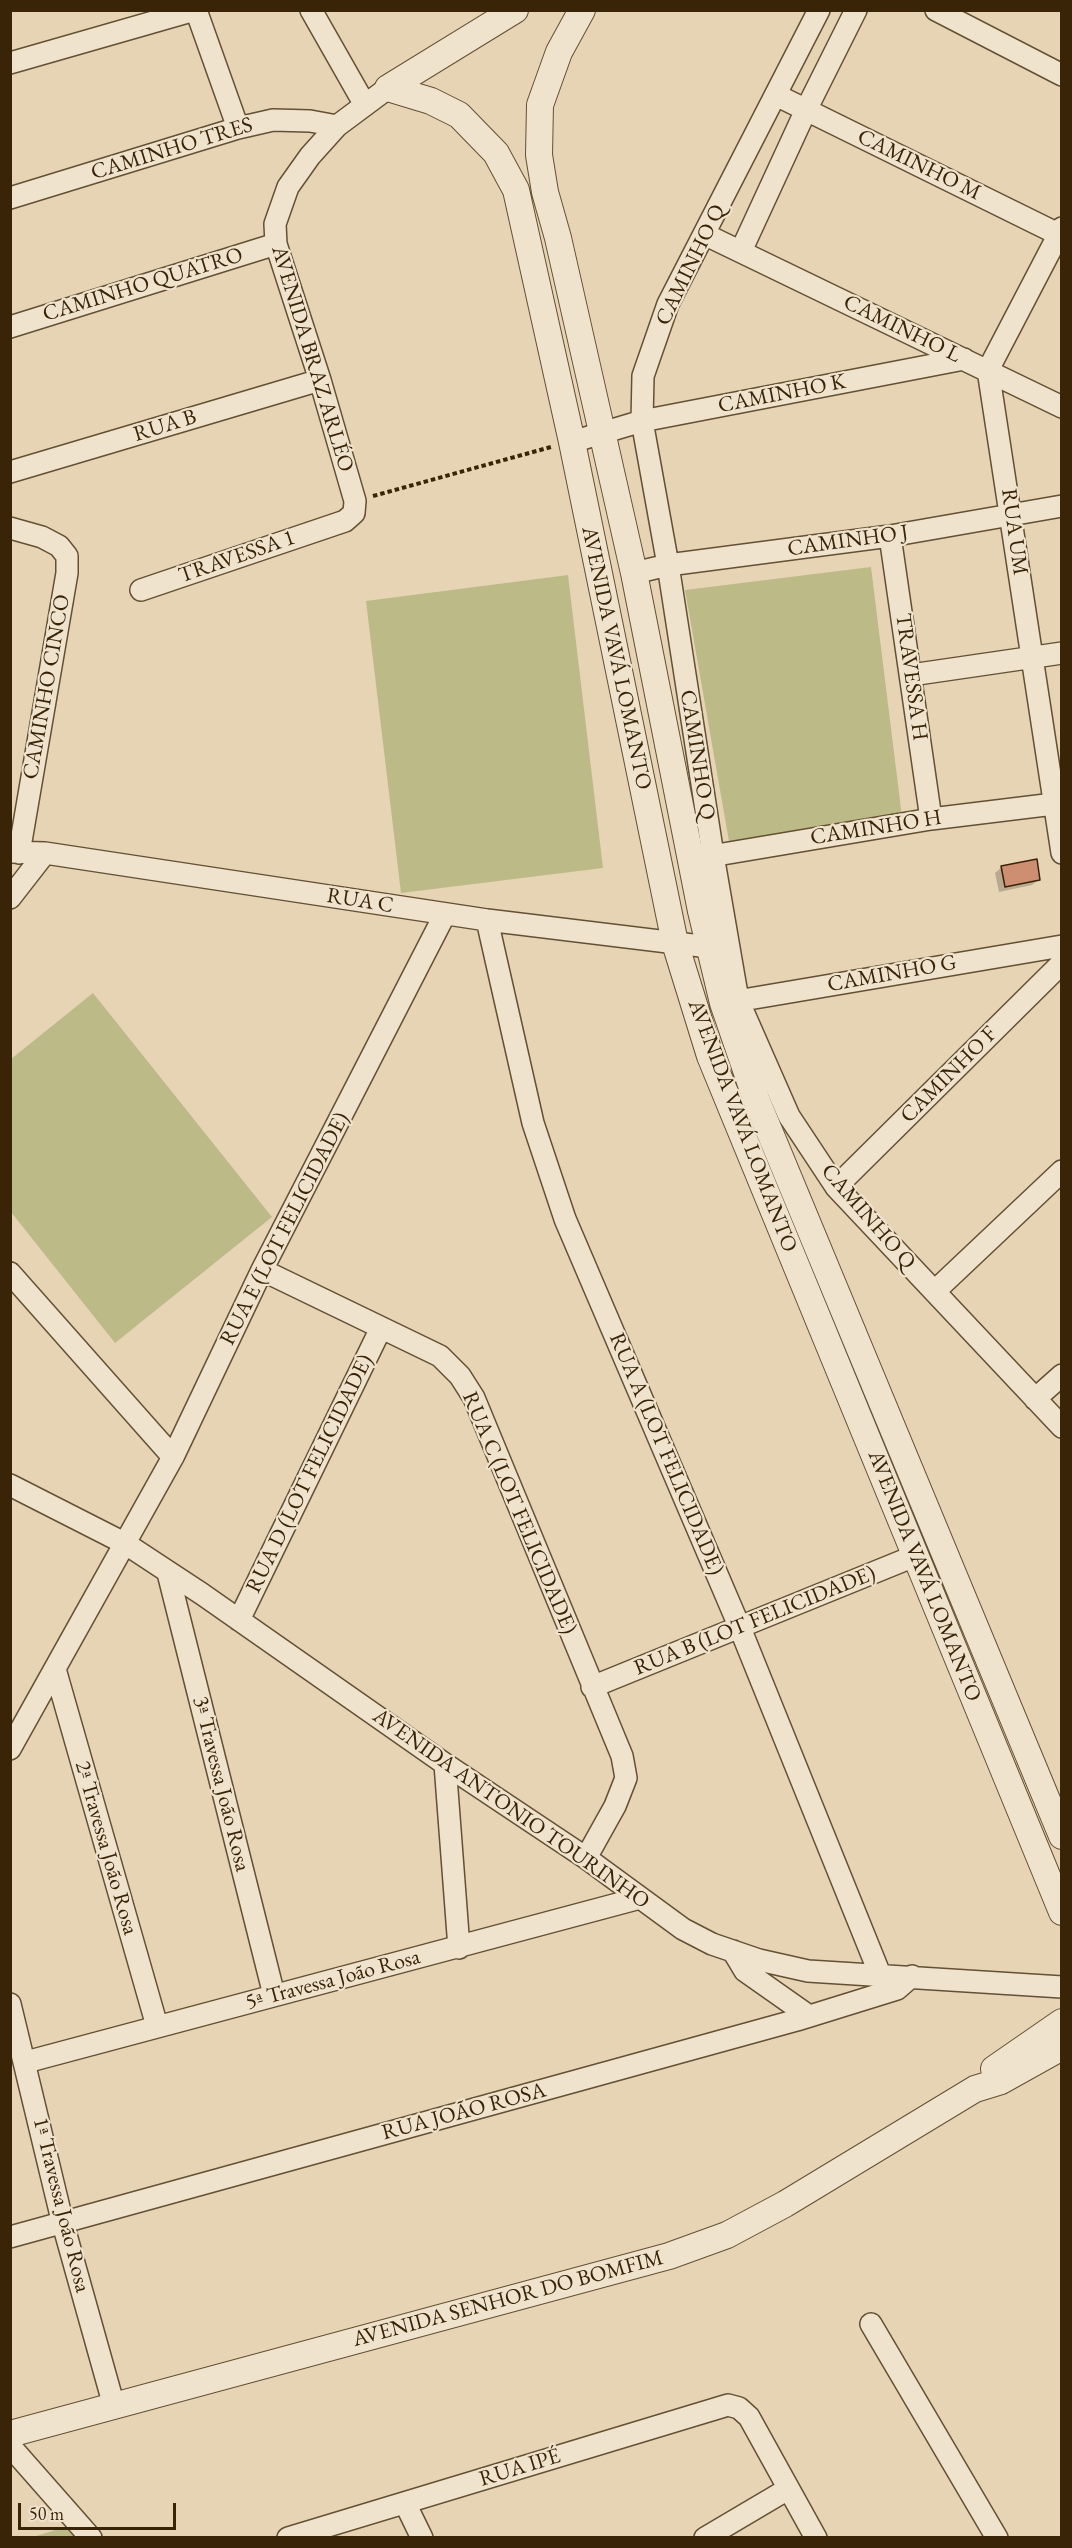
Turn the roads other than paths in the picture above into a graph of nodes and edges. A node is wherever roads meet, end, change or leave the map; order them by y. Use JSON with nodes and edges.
{"nodes":[{"id":1,"x":195,"y":10,"type":"edge"},
{"id":2,"x":310,"y":10,"type":"edge"},
{"id":3,"x":515,"y":10,"type":"edge"},
{"id":4,"x":582,"y":10,"type":"edge"},
{"id":5,"x":819,"y":10,"type":"edge"},
{"id":6,"x":856,"y":10,"type":"edge"},
{"id":7,"x":936,"y":10,"type":"edge"},
{"id":8,"x":10,"y":63,"type":"edge"},
{"id":9,"x":1062,"y":75,"type":"edge"},
{"id":10,"x":388,"y":88,"type":"junction"},
{"id":11,"x":776,"y":95,"type":"junction"},
{"id":12,"x":365,"y":105,"type":"junction"},
{"id":13,"x":806,"y":110,"type":"junction"},
{"id":14,"x":337,"y":126,"type":"junction"},
{"id":15,"x":238,"y":128,"type":"junction"},
{"id":16,"x":10,"y":198,"type":"edge"},
{"id":17,"x":1060,"y":233,"type":"edge"},
{"id":18,"x":704,"y":234,"type":"junction"},
{"id":19,"x":276,"y":244,"type":"junction"},
{"id":20,"x":741,"y":251,"type":"junction"},
{"id":21,"x":10,"y":327,"type":"edge"},
{"id":22,"x":964,"y":359,"type":"junction"},
{"id":23,"x":988,"y":370,"type":"junction"},
{"id":24,"x":320,"y":380,"type":"junction"},
{"id":25,"x":1062,"y":407,"type":"edge"},
{"id":26,"x":642,"y":421,"type":"junction"},
{"id":27,"x":600,"y":431,"type":"junction"},
{"id":28,"x":572,"y":441,"type":"junction"},
{"id":29,"x":10,"y":472,"type":"edge"},
{"id":30,"x":1062,"y":506,"type":"edge"},
{"id":31,"x":1012,"y":515,"type":"junction"},
{"id":32,"x":333,"y":524,"type":"joint"},
{"id":33,"x":10,"y":528,"type":"edge"},
{"id":34,"x":890,"y":536,"type":"junction"},
{"id":35,"x":668,"y":566,"type":"junction"},
{"id":36,"x":634,"y":573,"type":"junction"},
{"id":37,"x":141,"y":590,"type":"dead end"},
{"id":38,"x":1062,"y":653,"type":"edge"},
{"id":39,"x":1031,"y":658,"type":"junction"},
{"id":40,"x":911,"y":675,"type":"junction"},
{"id":41,"x":1058,"y":804,"type":"edge"},
{"id":42,"x":931,"y":819,"type":"junction"},
{"id":43,"x":15,"y":852,"type":"edge"},
{"id":44,"x":45,"y":853,"type":"junction"},
{"id":45,"x":1062,"y":853,"type":"edge"},
{"id":46,"x":702,"y":857,"type":"junction"},
{"id":47,"x":10,"y":898,"type":"edge"},
{"id":48,"x":445,"y":914,"type":"junction"},
{"id":49,"x":486,"y":920,"type":"junction"},
{"id":50,"x":675,"y":943,"type":"junction"},
{"id":51,"x":1062,"y":946,"type":"edge"},
{"id":52,"x":709,"y":947,"type":"junction"},
{"id":53,"x":1062,"y":963,"type":"edge"},
{"id":54,"x":731,"y":1002,"type":"junction"},
{"id":55,"x":1062,"y":1171,"type":"edge"},
{"id":56,"x":836,"y":1187,"type":"junction"},
{"id":57,"x":262,"y":1270,"type":"junction"},
{"id":58,"x":10,"y":1273,"type":"edge"},
{"id":59,"x":935,"y":1291,"type":"junction"},
{"id":60,"x":381,"y":1328,"type":"junction"},
{"id":61,"x":1062,"y":1375,"type":"edge"},
{"id":62,"x":1035,"y":1399,"type":"junction"},
{"id":63,"x":1062,"y":1427,"type":"edge"},
{"id":64,"x":173,"y":1457,"type":"junction"},
{"id":65,"x":10,"y":1485,"type":"edge"},
{"id":66,"x":126,"y":1544,"type":"junction"},
{"id":67,"x":917,"y":1555,"type":"junction"},
{"id":68,"x":168,"y":1573,"type":"junction"},
{"id":69,"x":239,"y":1620,"type":"junction"},
{"id":70,"x":740,"y":1628,"type":"junction"},
{"id":71,"x":55,"y":1669,"type":"junction"},
{"id":72,"x":592,"y":1687,"type":"junction"},
{"id":73,"x":10,"y":1749,"type":"edge"},
{"id":74,"x":445,"y":1764,"type":"junction"},
{"id":75,"x":1062,"y":1836,"type":"edge"},
{"id":76,"x":586,"y":1858,"type":"junction"},
{"id":77,"x":640,"y":1898,"type":"junction"},
{"id":78,"x":1062,"y":1912,"type":"edge"},
{"id":79,"x":459,"y":1948,"type":"junction"},
{"id":80,"x":733,"y":1951,"type":"junction"},
{"id":81,"x":912,"y":1976,"type":"junction"},
{"id":82,"x":881,"y":1977,"type":"junction"},
{"id":83,"x":1062,"y":1987,"type":"edge"},
{"id":84,"x":274,"y":1995,"type":"junction"},
{"id":85,"x":10,"y":2004,"type":"edge"},
{"id":86,"x":809,"y":2016,"type":"junction"},
{"id":87,"x":1062,"y":2022,"type":"edge"},
{"id":88,"x":157,"y":2026,"type":"junction"},
{"id":89,"x":1062,"y":2047,"type":"edge"},
{"id":90,"x":26,"y":2062,"type":"junction"},
{"id":91,"x":975,"y":2089,"type":"junction"},
{"id":92,"x":63,"y":2224,"type":"junction"},
{"id":93,"x":10,"y":2237,"type":"edge"},
{"id":94,"x":871,"y":2324,"type":"dead end"},
{"id":95,"x":114,"y":2406,"type":"junction"},
{"id":96,"x":10,"y":2434,"type":"edge"},
{"id":97,"x":10,"y":2446,"type":"edge"},
{"id":98,"x":788,"y":2489,"type":"junction"},
{"id":99,"x":405,"y":2503,"type":"junction"},
{"id":100,"x":91,"y":2538,"type":"edge"},
{"id":101,"x":288,"y":2538,"type":"edge"},
{"id":102,"x":423,"y":2538,"type":"edge"},
{"id":103,"x":705,"y":2538,"type":"edge"},
{"id":104,"x":816,"y":2538,"type":"edge"},
{"id":105,"x":997,"y":2538,"type":"edge"}],
"edges":[{"from":1,"to":8,"type":"street"},
{"from":1,"to":15,"type":"street"},
{"from":2,"to":12,"type":"street"},
{"from":3,"to":10,"type":"street"},
{"from":4,"to":27,"type":"street","name":"AVENIDA VAVÁ LOMANTO"},
{"from":5,"to":11,"type":"street","name":"CAMINHO Q"},
{"from":6,"to":13,"type":"street","name":"CAMINHO Q"},
{"from":7,"to":9,"type":"street"},
{"from":10,"to":12,"type":"street","name":"AVENIDA BRAZ ARLÉO"},
{"from":10,"to":28,"type":"street","name":"AVENIDA VAVÁ LOMANTO"},
{"from":11,"to":13,"type":"street","name":"CAMINHO M"},
{"from":11,"to":18,"type":"street","name":"CAMINHO Q"},
{"from":12,"to":14,"type":"street","name":"AVENIDA BRAZ ARLÉO"},
{"from":13,"to":17,"type":"street","name":"CAMINHO M"},
{"from":13,"to":20,"type":"street","name":"CAMINHO Q"},
{"from":14,"to":15,"type":"street","name":"CAMINHO TRES"},
{"from":14,"to":19,"type":"street","name":"AVENIDA BRAZ ARLÉO"},
{"from":15,"to":16,"type":"street","name":"CAMINHO TRES"},
{"from":17,"to":23,"type":"street"},
{"from":18,"to":20,"type":"street","name":"CAMINHO L"},
{"from":18,"to":26,"type":"street","name":"CAMINHO Q"},
{"from":19,"to":21,"type":"street","name":"CAMINHO QUATRO"},
{"from":19,"to":24,"type":"street","name":"AVENIDA BRAZ ARLÉO"},
{"from":20,"to":22,"type":"street","name":"CAMINHO L"},
{"from":22,"to":23,"type":"street","name":"CAMINHO L"},
{"from":22,"to":26,"type":"street","name":"CAMINHO K"},
{"from":23,"to":25,"type":"street","name":"CAMINHO L"},
{"from":23,"to":31,"type":"street","name":"RUA UM"},
{"from":24,"to":29,"type":"street","name":"RUA B"},
{"from":24,"to":32,"type":"street","name":"AVENIDA BRAZ ARLÉO"},
{"from":26,"to":27,"type":"street","name":"CAMINHO K"},
{"from":26,"to":35,"type":"street","name":"CAMINHO Q"},
{"from":27,"to":28,"type":"street","name":"CAMINHO K"},
{"from":27,"to":36,"type":"street","name":"AVENIDA VAVÁ LOMANTO"},
{"from":28,"to":50,"type":"street","name":"AVENIDA VAVÁ LOMANTO"},
{"from":30,"to":31,"type":"street","name":"CAMINHO J"},
{"from":31,"to":34,"type":"street","name":"CAMINHO J"},
{"from":31,"to":39,"type":"street","name":"RUA UM"},
{"from":32,"to":37,"type":"street","name":"TRAVESSA 1"},
{"from":33,"to":43,"type":"street","name":"CAMINHO CINCO"},
{"from":34,"to":35,"type":"street","name":"CAMINHO J"},
{"from":34,"to":40,"type":"street","name":"TRAVESSA H"},
{"from":35,"to":36,"type":"street","name":"CAMINHO J"},
{"from":35,"to":46,"type":"street","name":"CAMINHO Q"},
{"from":36,"to":46,"type":"street","name":"AVENIDA VAVÁ LOMANTO"},
{"from":38,"to":39,"type":"street"},
{"from":39,"to":40,"type":"street"},
{"from":39,"to":41,"type":"street","name":"RUA UM"},
{"from":40,"to":42,"type":"street","name":"TRAVESSA H"},
{"from":41,"to":42,"type":"street","name":"CAMINHO H"},
{"from":41,"to":45,"type":"street","name":"RUA UM"},
{"from":42,"to":46,"type":"street","name":"CAMINHO H"},
{"from":43,"to":44,"type":"street","name":"RUA C"},
{"from":44,"to":47,"type":"street"},
{"from":44,"to":48,"type":"street","name":"RUA C"},
{"from":46,"to":52,"type":"street","name":"AVENIDA VAVÁ LOMANTO"},
{"from":46,"to":54,"type":"street","name":"CAMINHO Q"},
{"from":48,"to":49,"type":"street","name":"RUA C"},
{"from":48,"to":57,"type":"street","name":"RUA E (LOT FELICIDADE)"},
{"from":49,"to":50,"type":"street","name":"RUA C"},
{"from":49,"to":70,"type":"street","name":"RUA A (LOT FELICIDADE)"},
{"from":50,"to":52,"type":"street","name":"RUA C"},
{"from":50,"to":67,"type":"street","name":"AVENIDA VAVÁ LOMANTO"},
{"from":51,"to":54,"type":"street","name":"CAMINHO G"},
{"from":52,"to":54,"type":"street","name":"AVENIDA VAVÁ LOMANTO"},
{"from":53,"to":56,"type":"street","name":"CAMINHO F"},
{"from":54,"to":56,"type":"street","name":"CAMINHO Q"},
{"from":54,"to":75,"type":"street","name":"AVENIDA VAVÁ LOMANTO"},
{"from":55,"to":59,"type":"street"},
{"from":56,"to":59,"type":"street","name":"CAMINHO Q"},
{"from":57,"to":60,"type":"street","name":"RUA C (LOT FELICIDADE)"},
{"from":57,"to":64,"type":"street","name":"RUA E (LOT FELICIDADE)"},
{"from":58,"to":64,"type":"street"},
{"from":59,"to":62,"type":"street","name":"CAMINHO Q"},
{"from":60,"to":69,"type":"street","name":"RUA D (LOT FELICIDADE)"},
{"from":60,"to":72,"type":"street","name":"RUA C (LOT FELICIDADE)"},
{"from":61,"to":62,"type":"street"},
{"from":62,"to":63,"type":"street","name":"CAMINHO Q"},
{"from":64,"to":66,"type":"street","name":"RUA E (LOT FELICIDADE)"},
{"from":65,"to":66,"type":"street","name":"AVENIDA ANTONIO TOURINHO"},
{"from":66,"to":68,"type":"street","name":"AVENIDA ANTONIO TOURINHO"},
{"from":66,"to":71,"type":"street"},
{"from":67,"to":70,"type":"street","name":"RUA B (LOT FELICIDADE)"},
{"from":67,"to":78,"type":"street","name":"AVENIDA VAVÁ LOMANTO"},
{"from":68,"to":69,"type":"street","name":"AVENIDA ANTONIO TOURINHO"},
{"from":68,"to":84,"type":"street","name":"3ª Travessa João Rosa"},
{"from":69,"to":74,"type":"street","name":"AVENIDA ANTONIO TOURINHO"},
{"from":70,"to":72,"type":"street","name":"RUA B (LOT FELICIDADE)"},
{"from":70,"to":82,"type":"street","name":"RUA A (LOT FELICIDADE)"},
{"from":71,"to":73,"type":"street"},
{"from":71,"to":88,"type":"street","name":"2ª Travessa João Rosa"},
{"from":72,"to":76,"type":"street","name":"RUA C (LOT FELICIDADE)"},
{"from":74,"to":76,"type":"street","name":"AVENIDA ANTONIO TOURINHO"},
{"from":74,"to":79,"type":"street"},
{"from":76,"to":77,"type":"street","name":"AVENIDA ANTONIO TOURINHO"},
{"from":77,"to":79,"type":"street","name":"5ª Travessa João Rosa"},
{"from":77,"to":80,"type":"street","name":"AVENIDA ANTONIO TOURINHO"},
{"from":79,"to":84,"type":"street","name":"5ª Travessa João Rosa"},
{"from":80,"to":82,"type":"street","name":"AVENIDA ANTONIO TOURINHO"},
{"from":80,"to":86,"type":"street"},
{"from":81,"to":82,"type":"street","name":"AVENIDA ANTONIO TOURINHO"},
{"from":81,"to":83,"type":"street","name":"AVENIDA ANTONIO TOURINHO"},
{"from":81,"to":86,"type":"street","name":"RUA JOÃO ROSA"},
{"from":84,"to":88,"type":"street","name":"5ª Travessa João Rosa"},
{"from":85,"to":90,"type":"street","name":"1ª Travessa João Rosa"},
{"from":86,"to":92,"type":"street","name":"RUA JOÃO ROSA"},
{"from":87,"to":91,"type":"street","name":"AVENIDA SENHOR DO BOMFIM"},
{"from":88,"to":90,"type":"street","name":"5ª Travessa João Rosa"},
{"from":89,"to":91,"type":"street","name":"AVENIDA SENHOR DO BOMFIM"},
{"from":90,"to":92,"type":"street","name":"1ª Travessa João Rosa"},
{"from":91,"to":95,"type":"street","name":"AVENIDA SENHOR DO BOMFIM"},
{"from":92,"to":93,"type":"street","name":"RUA JOÃO ROSA"},
{"from":92,"to":95,"type":"street","name":"1ª Travessa João Rosa"},
{"from":94,"to":105,"type":"street"},
{"from":95,"to":96,"type":"street","name":"AVENIDA SENHOR DO BOMFIM"},
{"from":97,"to":100,"type":"street"},
{"from":98,"to":99,"type":"street","name":"RUA IPÉ"},
{"from":98,"to":103,"type":"street"},
{"from":98,"to":104,"type":"street"},
{"from":99,"to":101,"type":"street","name":"RUA IPÉ"},
{"from":99,"to":102,"type":"street"}]}
